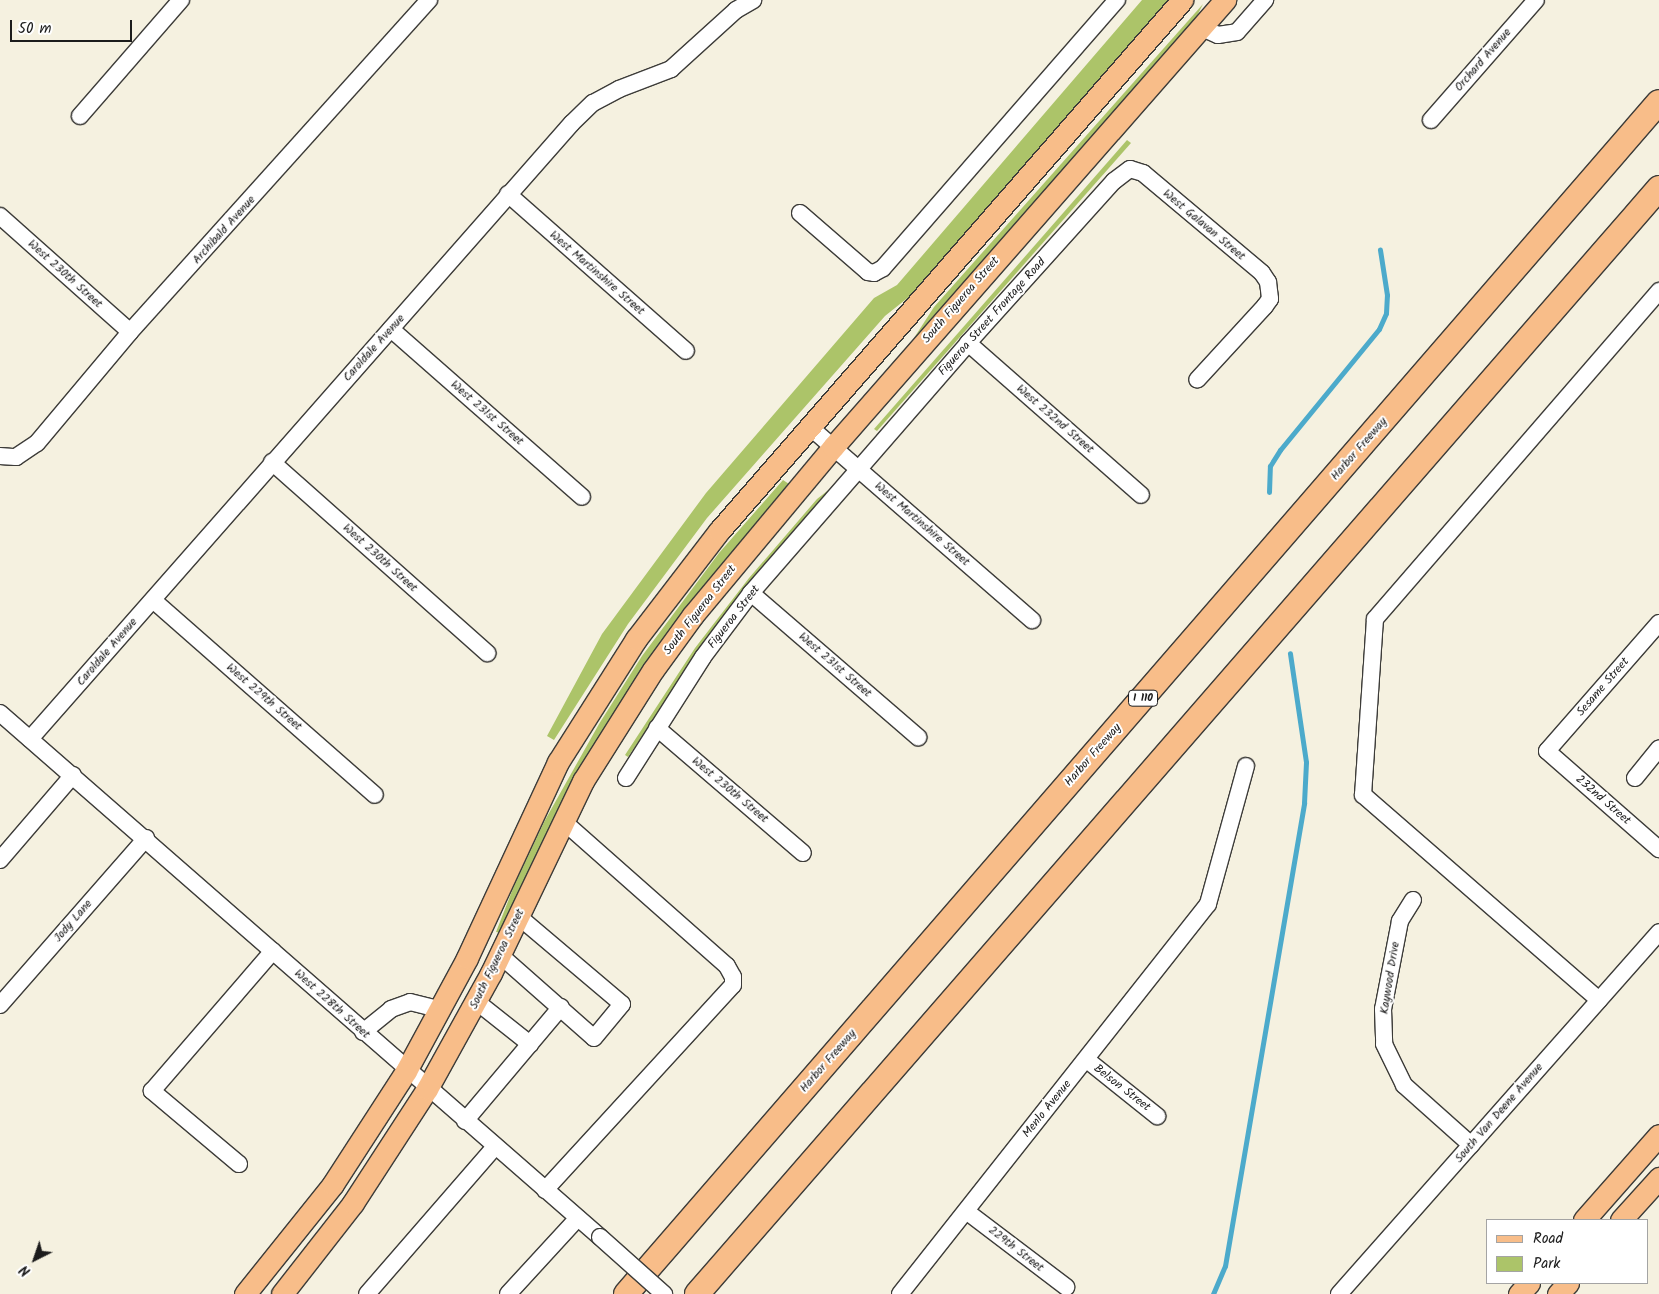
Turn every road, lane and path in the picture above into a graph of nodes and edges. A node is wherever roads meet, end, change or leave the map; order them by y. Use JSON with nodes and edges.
{"nodes":[{"id":1,"x":181,"y":0,"type":"edge"},
{"id":2,"x":429,"y":0,"type":"edge"},
{"id":3,"x":753,"y":0,"type":"edge"},
{"id":4,"x":1117,"y":0,"type":"edge"},
{"id":5,"x":1182,"y":0,"type":"edge"},
{"id":6,"x":1225,"y":0,"type":"edge"},
{"id":7,"x":1265,"y":0,"type":"edge"},
{"id":8,"x":1536,"y":0,"type":"edge"},
{"id":9,"x":1202,"y":28,"type":"junction"},
{"id":10,"x":1659,"y":102,"type":"edge"},
{"id":11,"x":80,"y":116,"type":"dead end"},
{"id":12,"x":1430,"y":120,"type":"dead end"},
{"id":13,"x":1130,"y":169,"type":"joint"},
{"id":14,"x":1659,"y":188,"type":"edge"},
{"id":15,"x":508,"y":194,"type":"junction"},
{"id":16,"x":800,"y":213,"type":"dead end"},
{"id":17,"x":0,"y":216,"type":"edge"},
{"id":18,"x":1657,"y":299,"type":"edge"},
{"id":19,"x":391,"y":329,"type":"junction"},
{"id":20,"x":130,"y":332,"type":"junction"},
{"id":21,"x":968,"y":343,"type":"junction"},
{"id":22,"x":686,"y":351,"type":"dead end"},
{"id":23,"x":1197,"y":380,"type":"dead end"},
{"id":24,"x":811,"y":428,"type":"junction"},
{"id":25,"x":833,"y":447,"type":"junction"},
{"id":26,"x":8,"y":456,"type":"edge"},
{"id":27,"x":272,"y":462,"type":"junction"},
{"id":28,"x":859,"y":470,"type":"junction"},
{"id":29,"x":1141,"y":495,"type":"dead end"},
{"id":30,"x":582,"y":496,"type":"dead end"},
{"id":31,"x":751,"y":593,"type":"junction"},
{"id":32,"x":153,"y":600,"type":"junction"},
{"id":33,"x":1032,"y":620,"type":"dead end"},
{"id":34,"x":1658,"y":626,"type":"edge"},
{"id":35,"x":487,"y":653,"type":"dead end"},
{"id":36,"x":0,"y":713,"type":"edge"},
{"id":37,"x":657,"y":728,"type":"junction"},
{"id":38,"x":918,"y":737,"type":"dead end"},
{"id":39,"x":30,"y":740,"type":"junction"},
{"id":40,"x":1659,"y":748,"type":"edge"},
{"id":41,"x":1548,"y":751,"type":"joint"},
{"id":42,"x":1246,"y":766,"type":"dead end"},
{"id":43,"x":73,"y":775,"type":"junction"},
{"id":44,"x":626,"y":778,"type":"dead end"},
{"id":45,"x":1635,"y":778,"type":"dead end"},
{"id":46,"x":375,"y":795,"type":"dead end"},
{"id":47,"x":563,"y":821,"type":"junction"},
{"id":48,"x":146,"y":838,"type":"junction"},
{"id":49,"x":1659,"y":849,"type":"edge"},
{"id":50,"x":803,"y":853,"type":"dead end"},
{"id":51,"x":0,"y":860,"type":"edge"},
{"id":52,"x":1413,"y":900,"type":"dead end"},
{"id":53,"x":518,"y":916,"type":"junction"},
{"id":54,"x":1659,"y":932,"type":"edge"},
{"id":55,"x":273,"y":951,"type":"junction"},
{"id":56,"x":500,"y":955,"type":"junction"},
{"id":57,"x":1599,"y":1000,"type":"junction"},
{"id":58,"x":477,"y":1002,"type":"junction"},
{"id":59,"x":0,"y":1005,"type":"edge"},
{"id":60,"x":561,"y":1007,"type":"junction"},
{"id":61,"x":439,"y":1009,"type":"junction"},
{"id":62,"x":363,"y":1032,"type":"junction"},
{"id":63,"x":530,"y":1044,"type":"junction"},
{"id":64,"x":1087,"y":1060,"type":"junction"},
{"id":65,"x":406,"y":1071,"type":"junction"},
{"id":66,"x":427,"y":1089,"type":"junction"},
{"id":67,"x":1157,"y":1116,"type":"dead end"},
{"id":68,"x":464,"y":1121,"type":"junction"},
{"id":69,"x":1659,"y":1135,"type":"edge"},
{"id":70,"x":1471,"y":1145,"type":"junction"},
{"id":71,"x":495,"y":1147,"type":"junction"},
{"id":72,"x":239,"y":1164,"type":"dead end"},
{"id":73,"x":1659,"y":1178,"type":"edge"},
{"id":74,"x":545,"y":1190,"type":"junction"},
{"id":75,"x":966,"y":1211,"type":"junction"},
{"id":76,"x":578,"y":1218,"type":"junction"},
{"id":77,"x":1585,"y":1219,"type":"edge"},
{"id":78,"x":1623,"y":1219,"type":"edge"},
{"id":79,"x":1528,"y":1284,"type":"edge"},
{"id":80,"x":1567,"y":1284,"type":"edge"},
{"id":81,"x":1066,"y":1287,"type":"dead end"},
{"id":82,"x":245,"y":1294,"type":"edge"},
{"id":83,"x":282,"y":1294,"type":"edge"},
{"id":84,"x":367,"y":1294,"type":"edge"},
{"id":85,"x":508,"y":1294,"type":"edge"},
{"id":86,"x":626,"y":1294,"type":"edge"},
{"id":87,"x":664,"y":1294,"type":"edge"},
{"id":88,"x":697,"y":1294,"type":"edge"},
{"id":89,"x":900,"y":1294,"type":"edge"},
{"id":90,"x":1339,"y":1294,"type":"edge"},
{"id":91,"x":1519,"y":1294,"type":"edge"},
{"id":92,"x":1558,"y":1294,"type":"edge"}],
"edges":[{"from":1,"to":11,"type":"street"},
{"from":2,"to":20,"type":"street","name":"Archibald Avenue"},
{"from":3,"to":15,"type":"street","name":"Caroldale Avenue"},
{"from":4,"to":16,"type":"street"},
{"from":5,"to":24,"type":"main road"},
{"from":6,"to":9,"type":"main road","name":"South Figueroa Street"},
{"from":7,"to":9,"type":"street"},
{"from":8,"to":12,"type":"street","name":"Orchard Avenue"},
{"from":9,"to":25,"type":"main road","name":"South Figueroa Street"},
{"from":10,"to":86,"type":"highway","name":"Harbor Freeway","number":"I 110"},
{"from":13,"to":21,"type":"street","name":"Figueroa Street Frontage Road"},
{"from":13,"to":23,"type":"street","name":"West Galavan Street"},
{"from":14,"to":88,"type":"highway"},
{"from":15,"to":19,"type":"street","name":"Caroldale Avenue"},
{"from":15,"to":22,"type":"street","name":"West Martinshire Street"},
{"from":17,"to":20,"type":"street","name":"West 230th Street"},
{"from":18,"to":57,"type":"street"},
{"from":19,"to":27,"type":"street","name":"Caroldale Avenue"},
{"from":19,"to":30,"type":"street","name":"West 231st Street"},
{"from":20,"to":26,"type":"street","name":"Archibald Avenue"},
{"from":21,"to":28,"type":"street","name":"Figueroa Street Frontage Road"},
{"from":21,"to":29,"type":"street","name":"West 232nd Street"},
{"from":24,"to":25,"type":"street","name":"West Martinshire Street"},
{"from":24,"to":61,"type":"main road"},
{"from":25,"to":28,"type":"street","name":"West Martinshire Street"},
{"from":25,"to":47,"type":"main road","name":"South Figueroa Street"},
{"from":27,"to":32,"type":"street","name":"Caroldale Avenue"},
{"from":27,"to":35,"type":"street","name":"West 230th Street"},
{"from":28,"to":31,"type":"street","name":"Figueroa Street"},
{"from":28,"to":33,"type":"street","name":"West Martinshire Street"},
{"from":31,"to":37,"type":"street","name":"Figueroa Street"},
{"from":31,"to":38,"type":"street","name":"West 231st Street"},
{"from":32,"to":39,"type":"street","name":"Caroldale Avenue"},
{"from":32,"to":46,"type":"street","name":"West 229th Street"},
{"from":34,"to":41,"type":"street","name":"Sesame Street"},
{"from":36,"to":39,"type":"street","name":"West 228th Street"},
{"from":37,"to":44,"type":"street","name":"Figueroa Street"},
{"from":37,"to":50,"type":"street","name":"West 230th Street"},
{"from":39,"to":43,"type":"street","name":"West 228th Street"},
{"from":40,"to":45,"type":"street"},
{"from":41,"to":49,"type":"street","name":"232nd Street"},
{"from":42,"to":64,"type":"street","name":"Menlo Avenue"},
{"from":43,"to":48,"type":"street","name":"West 228th Street"},
{"from":43,"to":51,"type":"street"},
{"from":47,"to":53,"type":"main road","name":"South Figueroa Street"},
{"from":47,"to":74,"type":"street"},
{"from":48,"to":55,"type":"street","name":"West 228th Street"},
{"from":48,"to":59,"type":"street","name":"Jody Lane"},
{"from":52,"to":70,"type":"street","name":"Kaywood Drive"},
{"from":53,"to":56,"type":"main road","name":"South Figueroa Street"},
{"from":53,"to":60,"type":"street"},
{"from":54,"to":57,"type":"street","name":"South Van Deene Avenue"},
{"from":55,"to":62,"type":"street","name":"West 228th Street"},
{"from":55,"to":72,"type":"street"},
{"from":56,"to":58,"type":"main road","name":"South Figueroa Street"},
{"from":56,"to":60,"type":"street"},
{"from":57,"to":70,"type":"street","name":"South Van Deene Avenue"},
{"from":58,"to":63,"type":"street"},
{"from":58,"to":66,"type":"main road","name":"South Figueroa Street"},
{"from":60,"to":63,"type":"street"},
{"from":61,"to":62,"type":"street"},
{"from":61,"to":65,"type":"main road"},
{"from":62,"to":65,"type":"street","name":"West 228th Street"},
{"from":63,"to":68,"type":"street"},
{"from":64,"to":67,"type":"street","name":"Belson Street"},
{"from":64,"to":75,"type":"street","name":"Menlo Avenue"},
{"from":65,"to":66,"type":"street","name":"West 228th Street"},
{"from":65,"to":82,"type":"main road"},
{"from":66,"to":68,"type":"street","name":"West 228th Street"},
{"from":66,"to":83,"type":"main road","name":"South Figueroa Street"},
{"from":68,"to":71,"type":"street","name":"West 228th Street"},
{"from":69,"to":77,"type":"main road"},
{"from":70,"to":90,"type":"street","name":"South Van Deene Avenue"},
{"from":71,"to":74,"type":"street","name":"West 228th Street"},
{"from":71,"to":84,"type":"street"},
{"from":73,"to":78,"type":"main road"},
{"from":74,"to":76,"type":"street","name":"West 228th Street"},
{"from":75,"to":81,"type":"street","name":"229th Street"},
{"from":75,"to":89,"type":"street","name":"Menlo Avenue"},
{"from":76,"to":85,"type":"street"},
{"from":76,"to":87,"type":"street","name":"West 228th Street","bridge":true},
{"from":79,"to":91,"type":"main road"},
{"from":80,"to":92,"type":"main road"}]}
